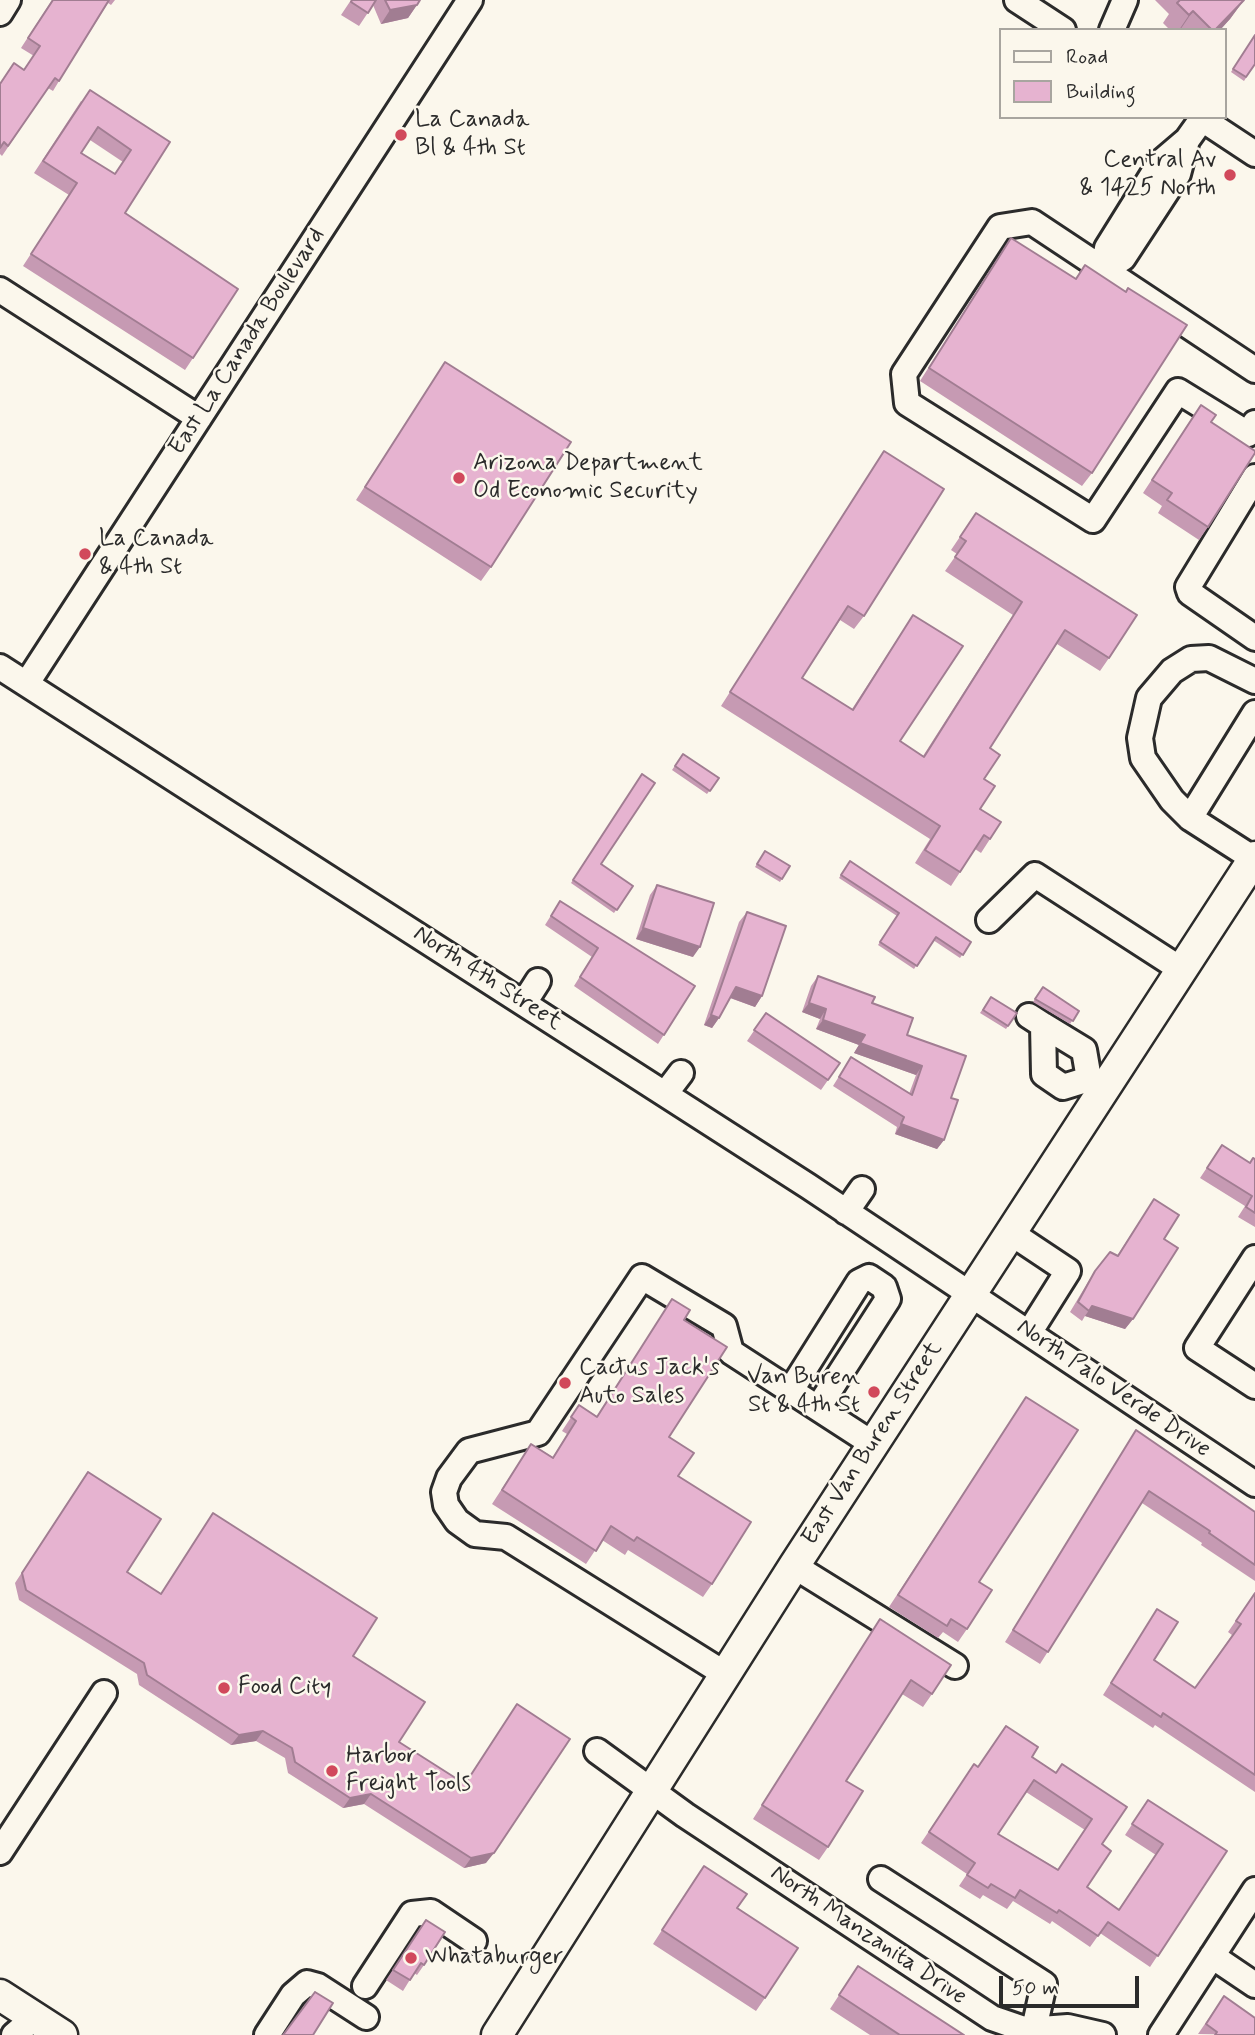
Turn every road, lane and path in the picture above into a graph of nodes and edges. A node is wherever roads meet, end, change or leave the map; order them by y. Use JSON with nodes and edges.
{"nodes":[{"id":1,"x":8,"y":0,"type":"edge"},
{"id":2,"x":470,"y":0,"type":"edge"},
{"id":3,"x":1017,"y":0,"type":"edge"},
{"id":4,"x":1125,"y":0,"type":"edge"},
{"id":5,"x":0,"y":13,"type":"edge"},
{"id":6,"x":1060,"y":28,"type":"edge"},
{"id":7,"x":1113,"y":28,"type":"edge"},
{"id":8,"x":1199,"y":119,"type":"edge"},
{"id":9,"x":1202,"y":119,"type":"edge"},
{"id":10,"x":1255,"y":154,"type":"edge"},
{"id":11,"x":1103,"y":271,"type":"junction"},
{"id":12,"x":0,"y":290,"type":"edge"},
{"id":13,"x":1255,"y":370,"type":"edge"},
{"id":14,"x":199,"y":418,"type":"junction"},
{"id":15,"x":1255,"y":423,"type":"edge"},
{"id":16,"x":1255,"y":477,"type":"edge"},
{"id":17,"x":1255,"y":638,"type":"edge"},
{"id":18,"x":0,"y":667,"type":"edge"},
{"id":19,"x":1255,"y":681,"type":"edge"},
{"id":20,"x":27,"y":684,"type":"junction"},
{"id":21,"x":1255,"y":713,"type":"edge"},
{"id":22,"x":1190,"y":818,"type":"junction"},
{"id":23,"x":1254,"y":858,"type":"edge"},
{"id":24,"x":989,"y":920,"type":"dead end"},
{"id":25,"x":1182,"y":970,"type":"junction"},
{"id":26,"x":538,"y":981,"type":"dead end"},
{"id":27,"x":524,"y":1003,"type":"junction"},
{"id":28,"x":681,"y":1073,"type":"dead end"},
{"id":29,"x":1097,"y":1084,"type":"junction"},
{"id":30,"x":665,"y":1094,"type":"junction"},
{"id":31,"x":862,"y":1189,"type":"dead end"},
{"id":32,"x":846,"y":1212,"type":"junction"},
{"id":33,"x":1011,"y":1233,"type":"junction"},
{"id":34,"x":1255,"y":1258,"type":"edge"},
{"id":35,"x":971,"y":1294,"type":"junction"},
{"id":36,"x":1029,"y":1333,"type":"junction"},
{"id":37,"x":1255,"y":1385,"type":"edge"},
{"id":38,"x":791,"y":1390,"type":"junction"},
{"id":39,"x":818,"y":1408,"type":"junction"},
{"id":40,"x":873,"y":1444,"type":"junction"},
{"id":41,"x":1255,"y":1484,"type":"edge"},
{"id":42,"x":794,"y":1566,"type":"junction"},
{"id":43,"x":955,"y":1666,"type":"dead end"},
{"id":44,"x":725,"y":1674,"type":"junction"},
{"id":45,"x":104,"y":1693,"type":"dead end"},
{"id":46,"x":597,"y":1751,"type":"dead end"},
{"id":47,"x":651,"y":1790,"type":"junction"},
{"id":48,"x":0,"y":1852,"type":"edge"},
{"id":49,"x":881,"y":1880,"type":"dead end"},
{"id":50,"x":1255,"y":1890,"type":"edge"},
{"id":51,"x":474,"y":1941,"type":"dead end"},
{"id":52,"x":1212,"y":1956,"type":"junction"},
{"id":53,"x":1255,"y":1984,"type":"edge"},
{"id":54,"x":365,"y":1986,"type":"dead end"},
{"id":55,"x":0,"y":1994,"type":"edge"},
{"id":56,"x":366,"y":2017,"type":"dead end"},
{"id":57,"x":24,"y":2026,"type":"edge"},
{"id":58,"x":1034,"y":2029,"type":"junction"},
{"id":59,"x":62,"y":2035,"type":"edge"},
{"id":60,"x":267,"y":2035,"type":"edge"},
{"id":61,"x":496,"y":2035,"type":"edge"},
{"id":62,"x":1103,"y":2035,"type":"edge"},
{"id":63,"x":1161,"y":2035,"type":"edge"}],
"edges":[{"from":1,"to":5,"type":"street"},
{"from":2,"to":14,"type":"street","name":"East La Canada Boulevard"},
{"from":3,"to":6,"type":"street"},
{"from":4,"to":7,"type":"street"},
{"from":8,"to":11,"type":"street"},
{"from":9,"to":10,"type":"street"},
{"from":11,"to":13,"type":"street"},
{"from":11,"to":15,"type":"street"},
{"from":12,"to":14,"type":"street"},
{"from":14,"to":20,"type":"street","name":"East La Canada Boulevard"},
{"from":16,"to":17,"type":"street"},
{"from":18,"to":20,"type":"street","name":"North 4th Street"},
{"from":19,"to":22,"type":"street"},
{"from":20,"to":27,"type":"street","name":"North 4th Street"},
{"from":21,"to":22,"type":"street"},
{"from":22,"to":23,"type":"street"},
{"from":23,"to":25,"type":"main road","name":"East Van Buren Street"},
{"from":24,"to":25,"type":"street"},
{"from":25,"to":29,"type":"main road","name":"East Van Buren Street"},
{"from":26,"to":27,"type":"street"},
{"from":27,"to":30,"type":"street","name":"North 4th Street"},
{"from":28,"to":30,"type":"street"},
{"from":29,"to":29,"type":"street"},
{"from":29,"to":33,"type":"main road","name":"East Van Buren Street"},
{"from":30,"to":32,"type":"street","name":"North 4th Street"},
{"from":31,"to":32,"type":"street"},
{"from":32,"to":35,"type":"street","name":"North 4th Street"},
{"from":33,"to":35,"type":"main road","name":"East Van Buren Street"},
{"from":33,"to":36,"type":"street"},
{"from":34,"to":37,"type":"street"},
{"from":35,"to":36,"type":"street","name":"North Palo Verde Drive"},
{"from":35,"to":40,"type":"main road","name":"East Van Buren Street"},
{"from":36,"to":41,"type":"street","name":"North Palo Verde Drive"},
{"from":38,"to":39,"type":"street"},
{"from":38,"to":39,"type":"street"},
{"from":38,"to":44,"type":"street"},
{"from":39,"to":40,"type":"street"},
{"from":40,"to":42,"type":"main road","name":"East Van Buren Street"},
{"from":42,"to":43,"type":"street"},
{"from":42,"to":44,"type":"main road","name":"East Van Buren Street"},
{"from":44,"to":47,"type":"main road","name":"East Van Buren Street"},
{"from":45,"to":48,"type":"street"},
{"from":46,"to":47,"type":"street","name":"North Manzanita Drive"},
{"from":47,"to":58,"type":"street","name":"North Manzanita Drive"},
{"from":47,"to":61,"type":"main road","name":"East Van Buren Street"},
{"from":49,"to":58,"type":"street"},
{"from":50,"to":52,"type":"street"},
{"from":51,"to":54,"type":"street"},
{"from":52,"to":53,"type":"street"},
{"from":52,"to":63,"type":"street"},
{"from":55,"to":57,"type":"main road"},
{"from":56,"to":60,"type":"street"},
{"from":57,"to":59,"type":"main road"},
{"from":58,"to":62,"type":"street","name":"North Manzanita Drive"}]}
